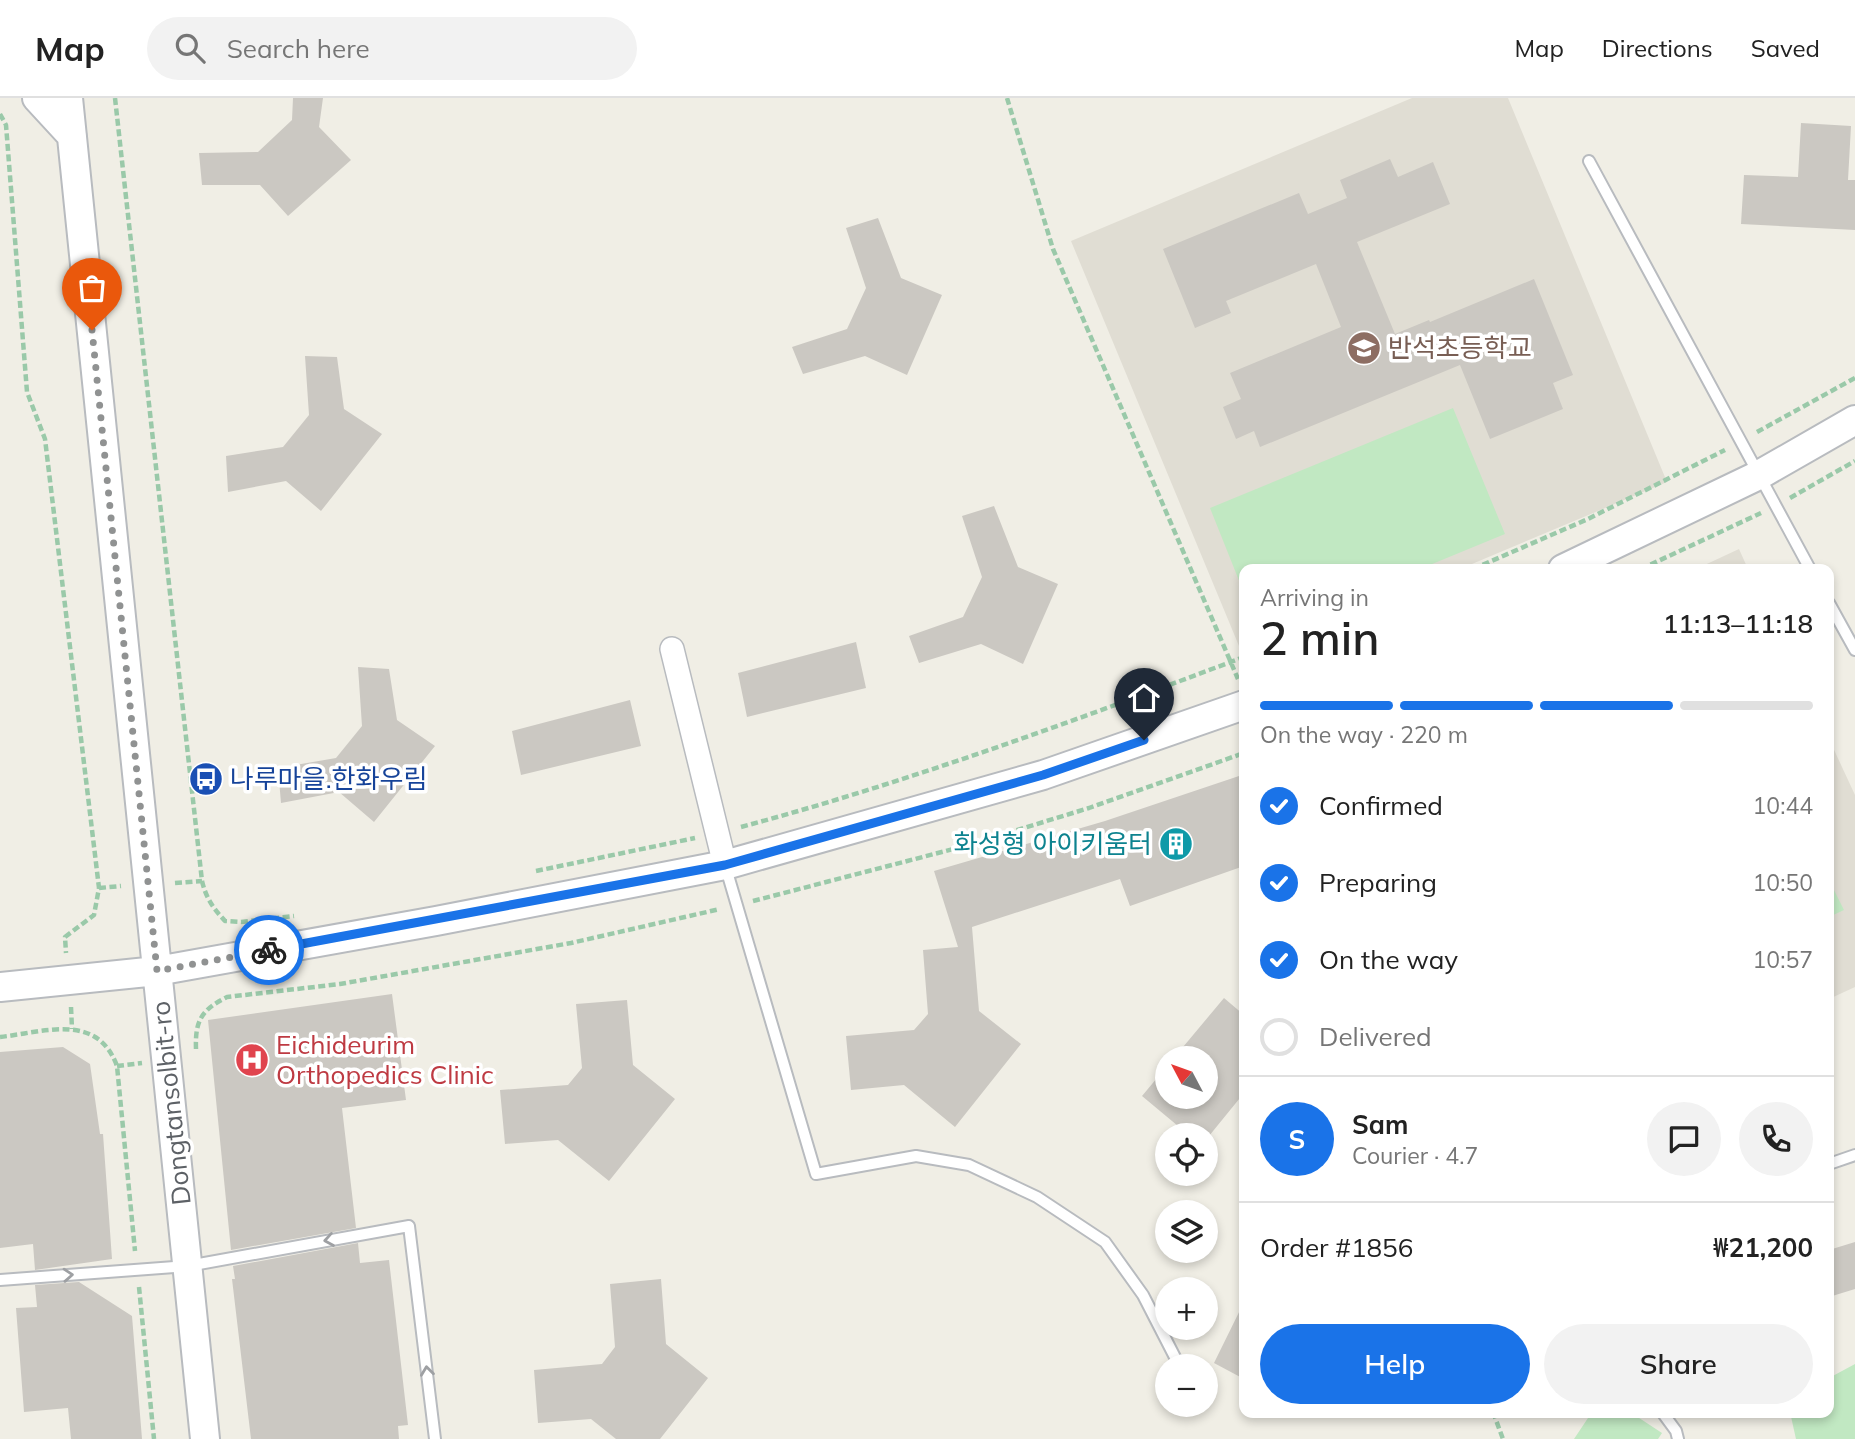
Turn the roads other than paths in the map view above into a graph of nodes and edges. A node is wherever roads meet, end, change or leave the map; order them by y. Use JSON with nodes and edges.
{"nodes":[{"id":1,"x":37,"y":98,"type":"edge"},
{"id":2,"x":68,"y":98,"type":"edge"},
{"id":3,"x":85,"y":98,"type":"edge"},
{"id":4,"x":72,"y":136,"type":"junction"},
{"id":5,"x":1589,"y":161,"type":"dead end"},
{"id":6,"x":1855,"y":420,"type":"edge"},
{"id":7,"x":1759,"y":475,"type":"junction"},
{"id":8,"x":1573,"y":564,"type":"edge"},
{"id":9,"x":1807,"y":564,"type":"edge"},
{"id":10,"x":1834,"y":612,"type":"edge"},
{"id":11,"x":672,"y":649,"type":"dead end"},
{"id":12,"x":1855,"y":650,"type":"edge"},
{"id":13,"x":1239,"y":695,"type":"edge"},
{"id":14,"x":725,"y":865,"type":"junction"},
{"id":15,"x":157,"y":971,"type":"junction"},
{"id":16,"x":0,"y":986,"type":"edge"},
{"id":17,"x":1855,"y":1155,"type":"edge"},
{"id":18,"x":1834,"y":1162,"type":"edge"},
{"id":19,"x":188,"y":1266,"type":"junction"},
{"id":20,"x":0,"y":1280,"type":"edge"},
{"id":21,"x":1173,"y":1354,"type":"edge"},
{"id":22,"x":1666,"y":1418,"type":"edge"},
{"id":23,"x":205,"y":1439,"type":"edge"},
{"id":24,"x":435,"y":1439,"type":"edge"},
{"id":25,"x":1678,"y":1439,"type":"edge"}],
"edges":[{"from":1,"to":4,"type":"street"},
{"from":2,"to":4,"type":"street","name":"Dongtansolbit-ro"},
{"from":3,"to":4,"type":"street"},
{"from":4,"to":15,"type":"street","name":"Dongtansolbit-ro"},
{"from":5,"to":7,"type":"lane"},
{"from":6,"to":7,"type":"street"},
{"from":7,"to":8,"type":"street"},
{"from":7,"to":9,"type":"lane"},
{"from":10,"to":12,"type":"lane"},
{"from":11,"to":14,"type":"street"},
{"from":13,"to":14,"type":"street"},
{"from":14,"to":15,"type":"street"},
{"from":14,"to":21,"type":"lane"},
{"from":15,"to":16,"type":"street"},
{"from":15,"to":19,"type":"street","name":"Dongtansolbit-ro"},
{"from":17,"to":18,"type":"lane"},
{"from":20,"to":19,"type":"lane","one_way":true},
{"from":19,"to":23,"type":"street","name":"Dongtansolbit-ro"},
{"from":24,"to":19,"type":"lane","one_way":true},
{"from":22,"to":25,"type":"lane"}]}
